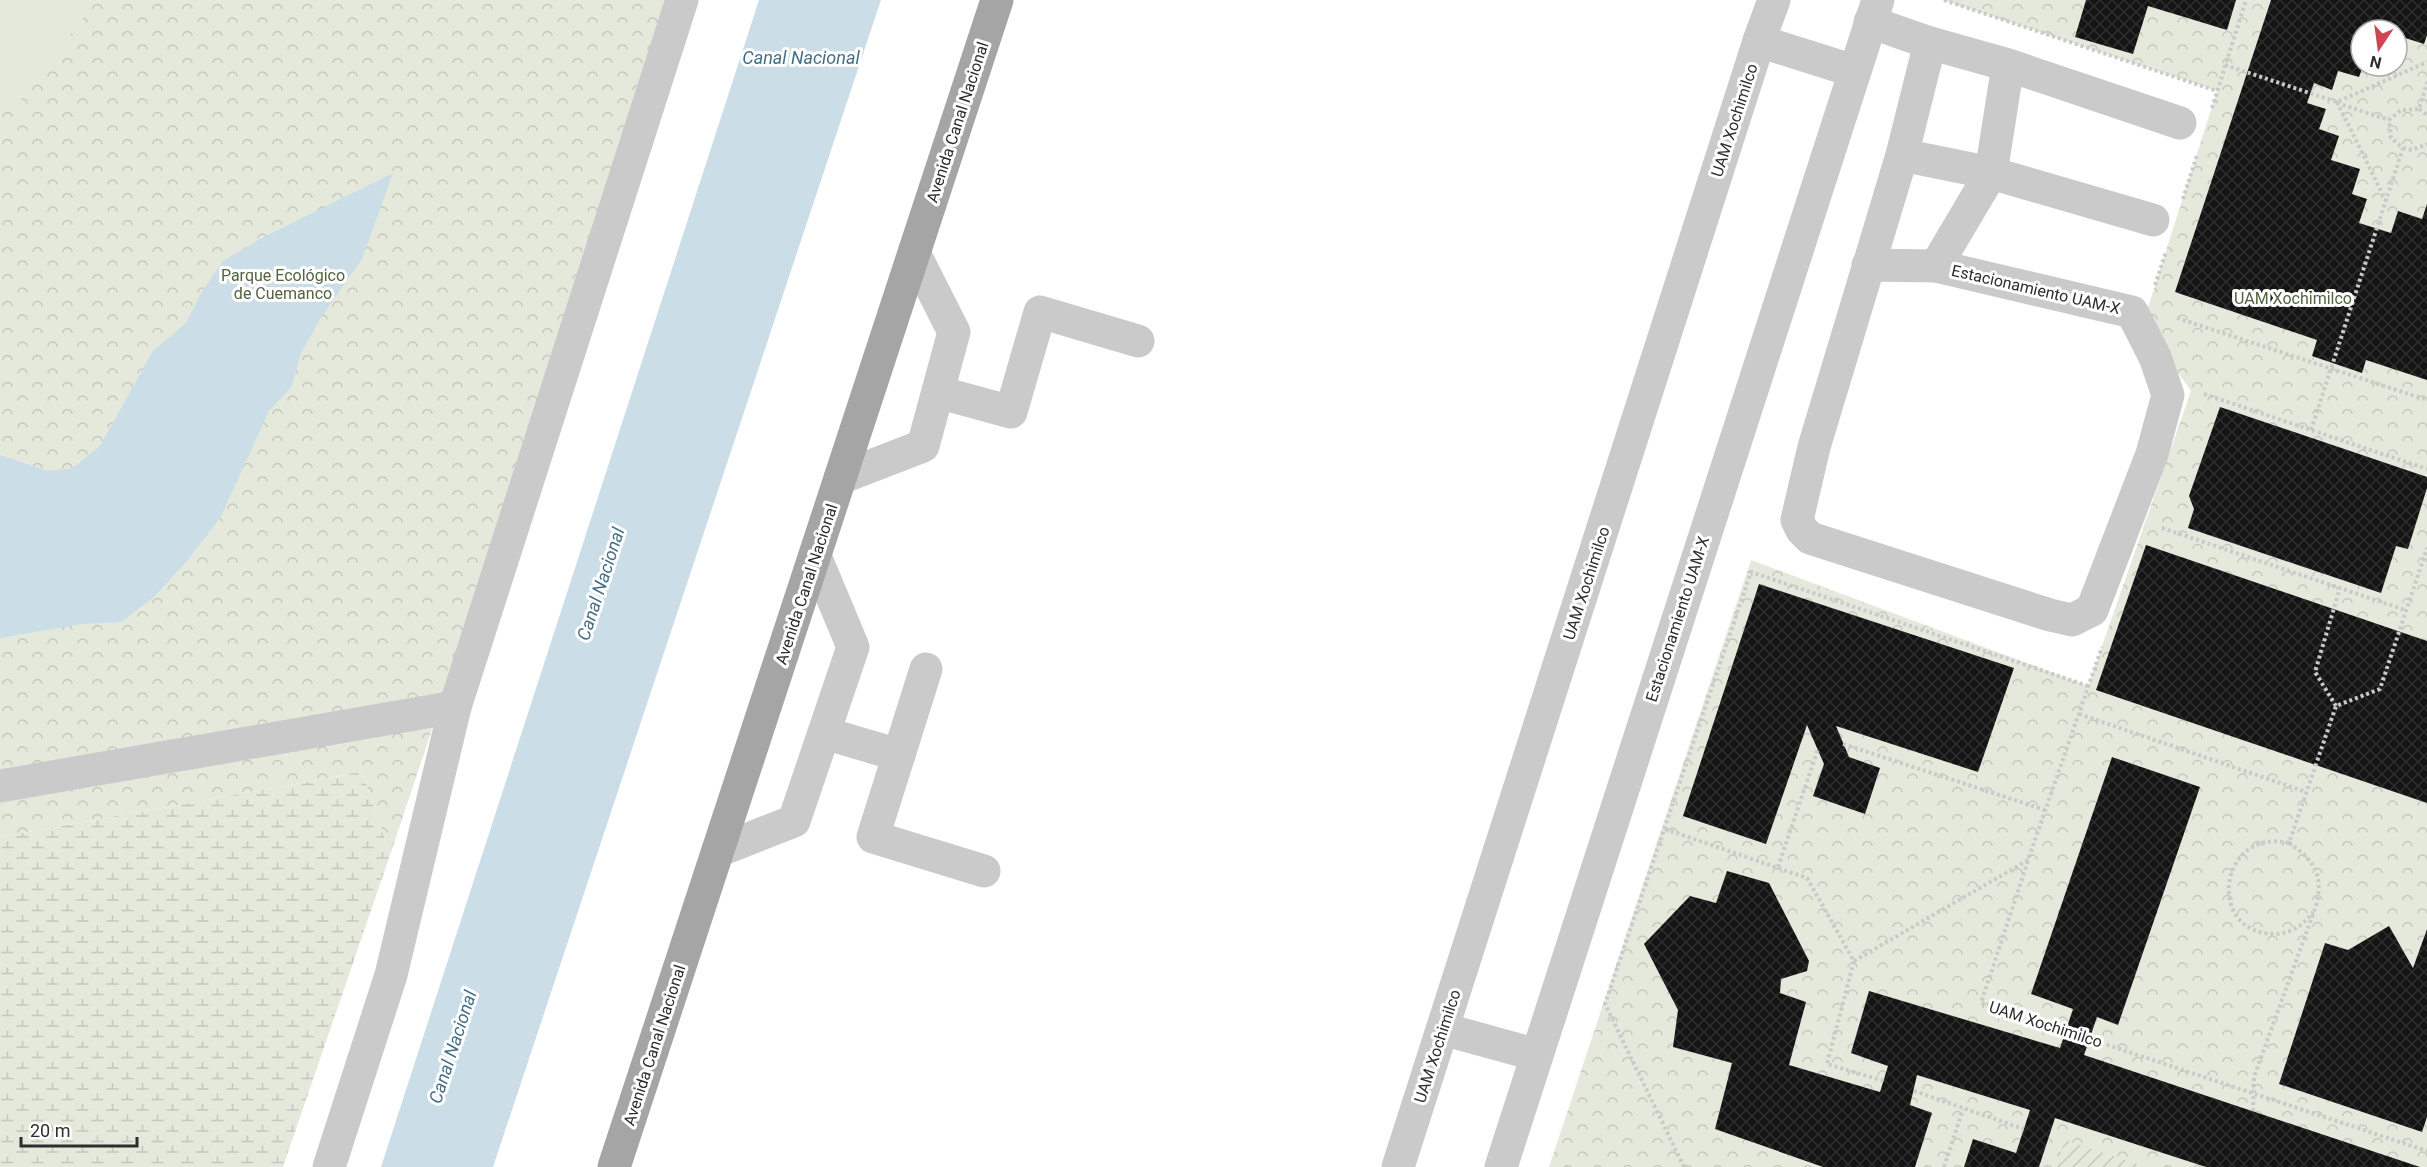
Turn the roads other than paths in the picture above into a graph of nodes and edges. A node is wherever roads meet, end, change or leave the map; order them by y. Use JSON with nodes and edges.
{"nodes":[{"id":1,"x":682,"y":0,"type":"edge"},
{"id":2,"x":997,"y":0,"type":"edge"},
{"id":3,"x":1774,"y":0,"type":"edge"},
{"id":4,"x":1874,"y":11,"type":"edge"},
{"id":5,"x":1759,"y":41,"type":"junction"},
{"id":6,"x":1930,"y":43,"type":"junction"},
{"id":7,"x":2008,"y":65,"type":"junction"},
{"id":8,"x":1854,"y":70,"type":"junction"},
{"id":9,"x":2180,"y":123,"type":"dead end"},
{"id":10,"x":1902,"y":155,"type":"junction"},
{"id":11,"x":1991,"y":173,"type":"junction"},
{"id":12,"x":2153,"y":220,"type":"dead end"},
{"id":13,"x":914,"y":253,"type":"junction"},
{"id":14,"x":1868,"y":265,"type":"junction"},
{"id":15,"x":1936,"y":266,"type":"junction"},
{"id":16,"x":1138,"y":341,"type":"dead end"},
{"id":17,"x":938,"y":392,"type":"junction"},
{"id":18,"x":840,"y":478,"type":"junction"},
{"id":19,"x":815,"y":556,"type":"junction"},
{"id":20,"x":926,"y":669,"type":"dead end"},
{"id":21,"x":455,"y":707,"type":"junction"},
{"id":22,"x":824,"y":733,"type":"junction"},
{"id":23,"x":899,"y":755,"type":"junction"},
{"id":24,"x":0,"y":786,"type":"edge"},
{"id":25,"x":718,"y":851,"type":"junction"},
{"id":26,"x":984,"y":871,"type":"dead end"},
{"id":27,"x":1443,"y":1029,"type":"junction"},
{"id":28,"x":1537,"y":1055,"type":"junction"},
{"id":29,"x":328,"y":1167,"type":"edge"},
{"id":30,"x":614,"y":1167,"type":"edge"},
{"id":31,"x":1398,"y":1167,"type":"edge"},
{"id":32,"x":1501,"y":1167,"type":"edge"}],
"edges":[{"from":1,"to":21,"type":"lane"},
{"from":2,"to":13,"type":"main road","name":"Avenida Canal Nacional"},
{"from":3,"to":5,"type":"lane","name":"UAM Xochimilco"},
{"from":4,"to":6,"type":"lane","name":"Estacionamiento UAM-X"},
{"from":4,"to":8,"type":"lane","name":"Estacionamiento UAM-X"},
{"from":5,"to":8,"type":"lane"},
{"from":5,"to":27,"type":"lane","name":"UAM Xochimilco"},
{"from":6,"to":7,"type":"lane","name":"Estacionamiento UAM-X"},
{"from":6,"to":10,"type":"lane","name":"Estacionamiento UAM-X"},
{"from":7,"to":9,"type":"lane","name":"Estacionamiento UAM-X"},
{"from":7,"to":11,"type":"lane","name":"Estacionamiento UAM-X"},
{"from":8,"to":28,"type":"lane","name":"Estacionamiento UAM-X"},
{"from":10,"to":11,"type":"lane"},
{"from":10,"to":14,"type":"lane","name":"Estacionamiento UAM-X"},
{"from":11,"to":12,"type":"lane"},
{"from":11,"to":15,"type":"lane","name":"Estacionamiento UAM-X"},
{"from":13,"to":17,"type":"lane"},
{"from":13,"to":18,"type":"main road","name":"Avenida Canal Nacional"},
{"from":14,"to":15,"type":"lane","name":"Estacionamiento UAM-X"},
{"from":14,"to":15,"type":"lane","name":"Estacionamiento UAM-X"},
{"from":16,"to":17,"type":"lane"},
{"from":17,"to":18,"type":"lane"},
{"from":18,"to":19,"type":"main road","name":"Avenida Canal Nacional"},
{"from":19,"to":22,"type":"lane"},
{"from":19,"to":25,"type":"main road","name":"Avenida Canal Nacional"},
{"from":20,"to":23,"type":"lane"},
{"from":21,"to":24,"type":"lane"},
{"from":21,"to":29,"type":"lane"},
{"from":22,"to":23,"type":"lane"},
{"from":22,"to":25,"type":"lane"},
{"from":23,"to":26,"type":"lane"},
{"from":25,"to":30,"type":"main road","name":"Avenida Canal Nacional"},
{"from":27,"to":28,"type":"lane"},
{"from":27,"to":31,"type":"lane","name":"UAM Xochimilco"},
{"from":28,"to":32,"type":"lane","name":"Estacionamiento UAM-X"}]}
